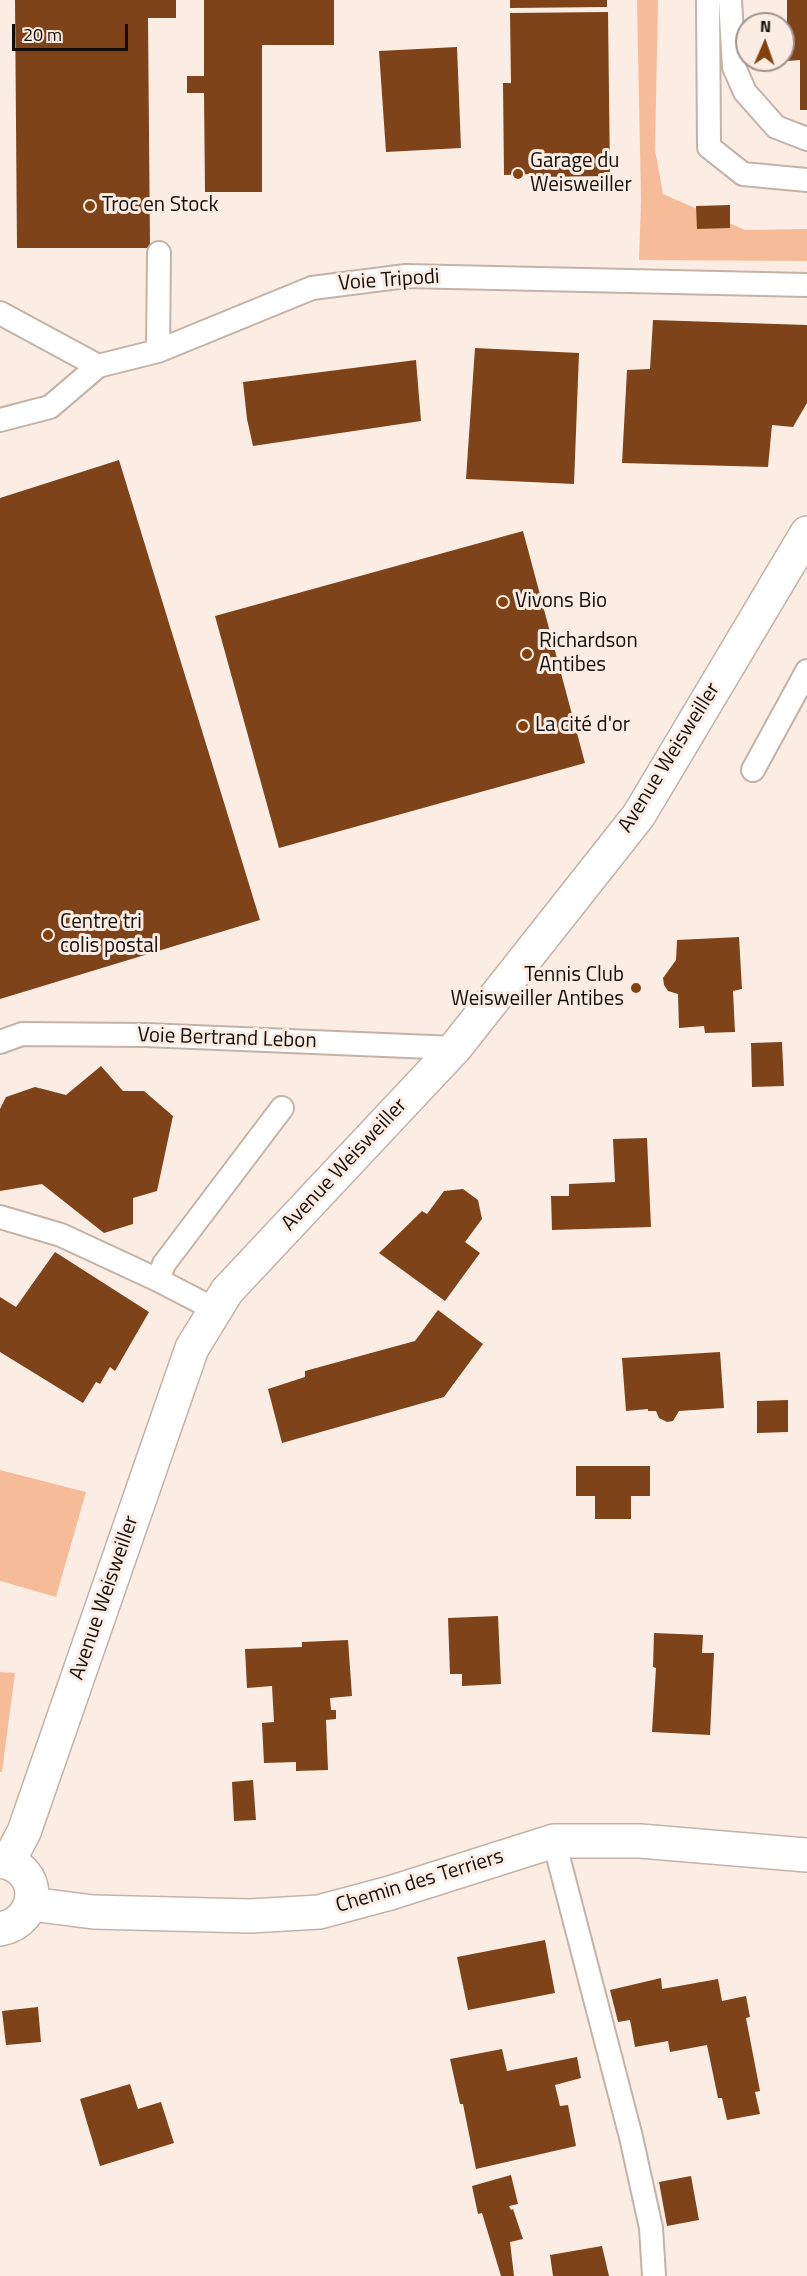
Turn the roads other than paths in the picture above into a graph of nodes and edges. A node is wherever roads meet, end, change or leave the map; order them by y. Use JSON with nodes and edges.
{"nodes":[{"id":1,"x":708,"y":0,"type":"edge"},
{"id":2,"x":730,"y":0,"type":"edge"},
{"id":3,"x":807,"y":139,"type":"edge"},
{"id":4,"x":807,"y":180,"type":"edge"},
{"id":5,"x":159,"y":253,"type":"dead end"},
{"id":6,"x":807,"y":285,"type":"edge"},
{"id":7,"x":0,"y":313,"type":"edge"},
{"id":8,"x":158,"y":351,"type":"junction"},
{"id":9,"x":98,"y":366,"type":"junction"},
{"id":10,"x":0,"y":420,"type":"edge"},
{"id":11,"x":807,"y":533,"type":"edge"},
{"id":12,"x":807,"y":671,"type":"edge"},
{"id":13,"x":753,"y":770,"type":"dead end"},
{"id":14,"x":0,"y":1042,"type":"edge"},
{"id":15,"x":455,"y":1048,"type":"junction"},
{"id":16,"x":282,"y":1108,"type":"dead end"},
{"id":17,"x":0,"y":1217,"type":"edge"},
{"id":18,"x":158,"y":1280,"type":"junction"},
{"id":19,"x":216,"y":1310,"type":"junction"},
{"id":20,"x":554,"y":1841,"type":"junction"},
{"id":21,"x":807,"y":1855,"type":"edge"},
{"id":22,"x":4,"y":1861,"type":"edge"},
{"id":23,"x":31,"y":1904,"type":"junction"},
{"id":24,"x":0,"y":1929,"type":"edge"},
{"id":25,"x":654,"y":2276,"type":"edge"}],
"edges":[{"from":1,"to":4,"type":"lane"},
{"from":2,"to":3,"type":"lane"},
{"from":5,"to":8,"type":"lane"},
{"from":6,"to":8,"type":"lane","name":"Voie Tripodi"},
{"from":7,"to":9,"type":"lane"},
{"from":8,"to":9,"type":"lane","name":"Voie Tripodi"},
{"from":9,"to":10,"type":"lane"},
{"from":11,"to":15,"type":"street","name":"Avenue Weisweiller"},
{"from":12,"to":13,"type":"lane"},
{"from":14,"to":15,"type":"lane","name":"Voie Bertrand Lebon"},
{"from":15,"to":19,"type":"street","name":"Avenue Weisweiller"},
{"from":16,"to":18,"type":"lane"},
{"from":17,"to":18,"type":"lane"},
{"from":18,"to":19,"type":"lane"},
{"from":19,"to":22,"type":"street","name":"Avenue Weisweiller"},
{"from":20,"to":21,"type":"street","name":"Chemin des Terriers"},
{"from":20,"to":23,"type":"street","name":"Chemin des Terriers"},
{"from":20,"to":25,"type":"lane"},
{"from":22,"to":23,"type":"street"},
{"from":23,"to":24,"type":"street"}]}
